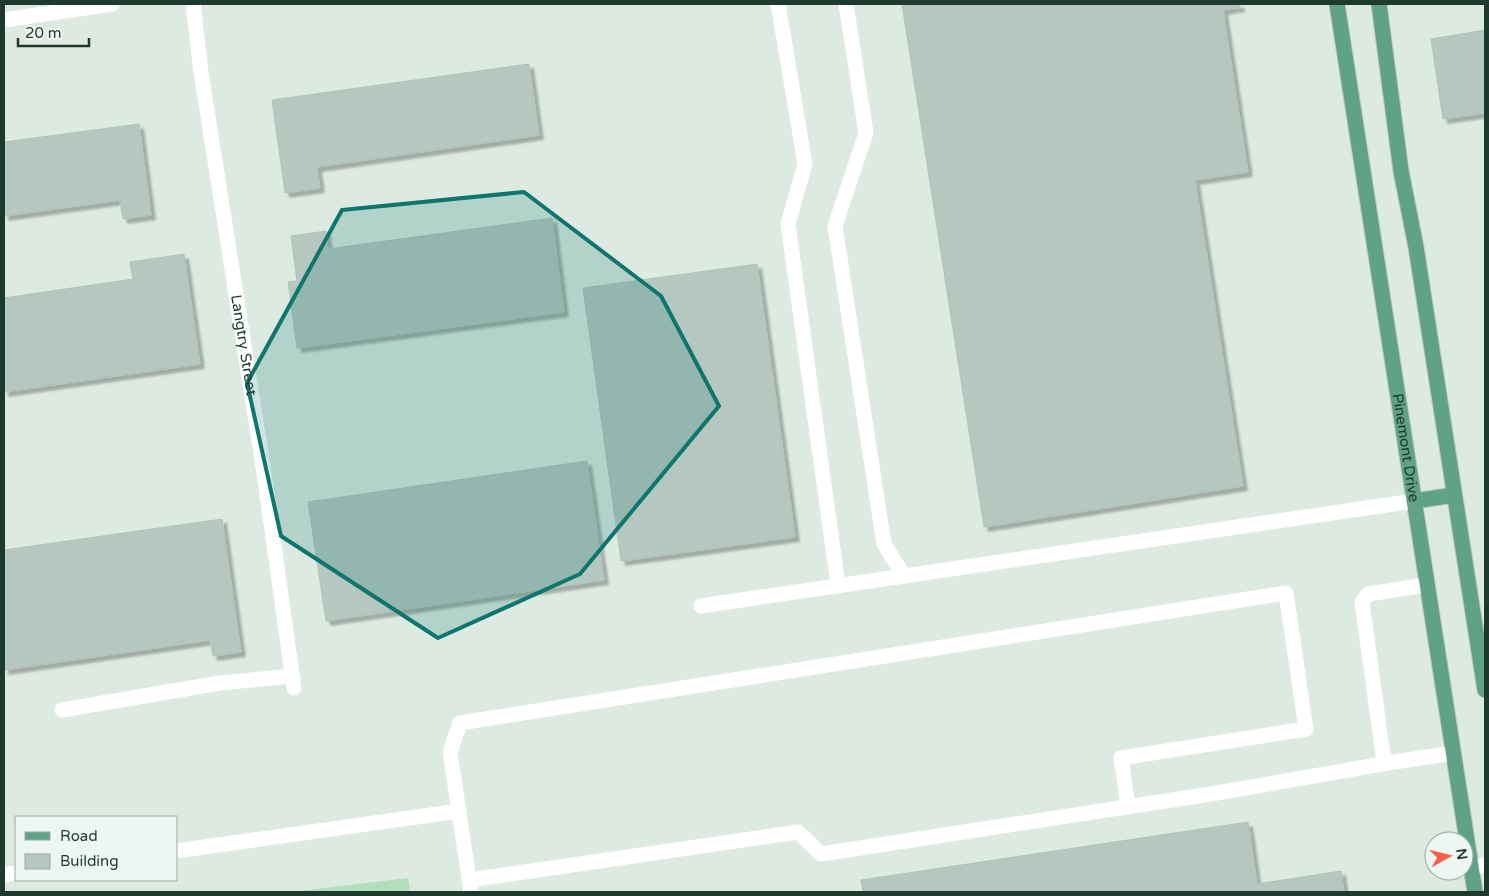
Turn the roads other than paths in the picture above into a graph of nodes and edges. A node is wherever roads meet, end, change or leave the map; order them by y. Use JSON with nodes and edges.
{"nodes":[{"id":1,"x":112,"y":4,"type":"edge"},
{"id":2,"x":193,"y":4,"type":"edge"},
{"id":3,"x":778,"y":4,"type":"edge"},
{"id":4,"x":846,"y":4,"type":"edge"},
{"id":5,"x":1337,"y":4,"type":"edge"},
{"id":6,"x":1379,"y":4,"type":"edge"},
{"id":7,"x":4,"y":20,"type":"edge"},
{"id":8,"x":1454,"y":495,"type":"junction"},
{"id":9,"x":1414,"y":501,"type":"junction"},
{"id":10,"x":904,"y":576,"type":"junction"},
{"id":11,"x":838,"y":585,"type":"junction"},
{"id":12,"x":1427,"y":585,"type":"junction"},
{"id":13,"x":701,"y":606,"type":"dead end"},
{"id":14,"x":1485,"y":690,"type":"edge"},
{"id":15,"x":62,"y":710,"type":"dead end"},
{"id":16,"x":1453,"y":753,"type":"junction"},
{"id":17,"x":1388,"y":763,"type":"junction"},
{"id":18,"x":1128,"y":806,"type":"junction"},
{"id":19,"x":459,"y":811,"type":"junction"},
{"id":20,"x":178,"y":851,"type":"edge"},
{"id":21,"x":1478,"y":867,"type":"edge"},
{"id":22,"x":470,"y":886,"type":"edge"},
{"id":23,"x":1475,"y":892,"type":"edge"}],
"edges":[{"from":1,"to":7,"type":"street"},
{"from":2,"to":15,"type":"street","name":"Langtry Street"},
{"from":3,"to":11,"type":"street"},
{"from":4,"to":10,"type":"street"},
{"from":5,"to":9,"type":"main road","name":"Pinemont Drive"},
{"from":6,"to":8,"type":"main road"},
{"from":8,"to":9,"type":"main road"},
{"from":8,"to":14,"type":"main road"},
{"from":9,"to":10,"type":"street"},
{"from":9,"to":12,"type":"main road","name":"Pinemont Drive"},
{"from":10,"to":11,"type":"street"},
{"from":11,"to":13,"type":"street"},
{"from":12,"to":16,"type":"main road","name":"Pinemont Drive"},
{"from":12,"to":17,"type":"street"},
{"from":16,"to":17,"type":"street"},
{"from":16,"to":21,"type":"main road","name":"Pinemont Drive"},
{"from":17,"to":18,"type":"street"},
{"from":18,"to":19,"type":"street"},
{"from":18,"to":22,"type":"street"},
{"from":19,"to":20,"type":"street"},
{"from":19,"to":22,"type":"street"},
{"from":21,"to":23,"type":"main road","name":"Pinemont Drive"}]}
